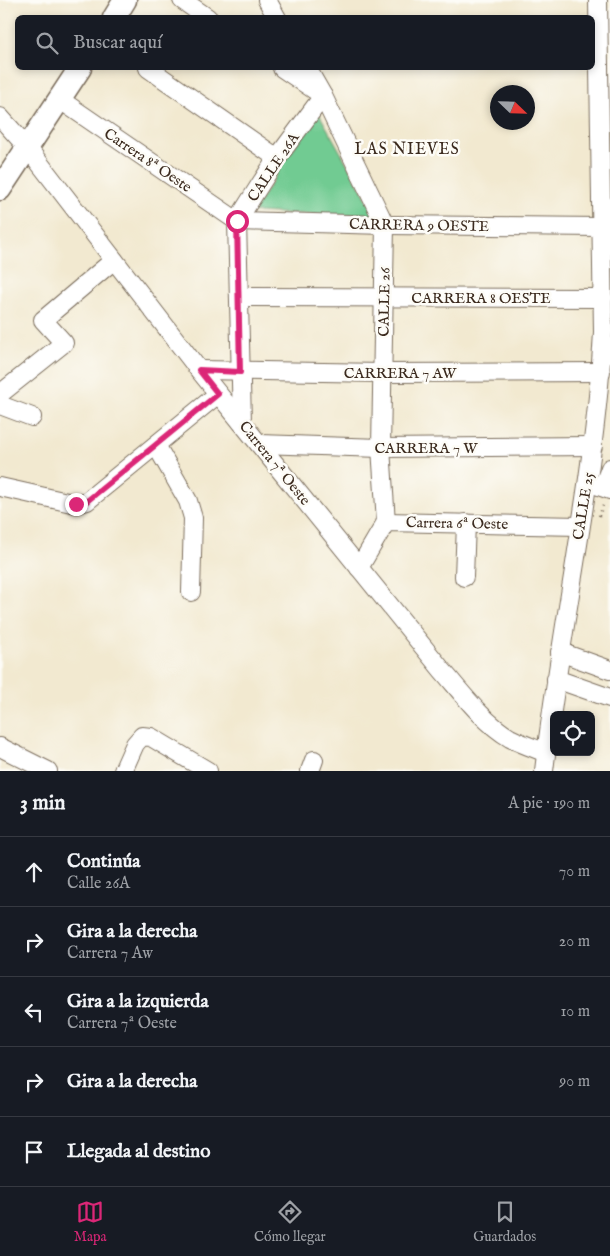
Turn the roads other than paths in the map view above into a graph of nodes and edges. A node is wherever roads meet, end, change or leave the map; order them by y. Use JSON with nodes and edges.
{"nodes":[{"id":1,"x":125,"y":0,"type":"edge"},
{"id":2,"x":182,"y":0,"type":"edge"},
{"id":3,"x":267,"y":0,"type":"edge"},
{"id":4,"x":598,"y":0,"type":"edge"},
{"id":5,"x":116,"y":15,"type":"edge"},
{"id":6,"x":204,"y":15,"type":"edge"},
{"id":7,"x":275,"y":15,"type":"edge"},
{"id":8,"x":79,"y":70,"type":"edge"},
{"id":9,"x":151,"y":70,"type":"edge"},
{"id":10,"x":285,"y":70,"type":"edge"},
{"id":11,"x":308,"y":70,"type":"edge"},
{"id":12,"x":323,"y":96,"type":"junction"},
{"id":13,"x":59,"y":99,"type":"junction"},
{"id":14,"x":0,"y":117,"type":"edge"},
{"id":15,"x":27,"y":147,"type":"junction"},
{"id":16,"x":277,"y":158,"type":"junction"},
{"id":17,"x":0,"y":189,"type":"edge"},
{"id":18,"x":237,"y":221,"type":"junction"},
{"id":19,"x":385,"y":224,"type":"junction"},
{"id":20,"x":601,"y":227,"type":"junction"},
{"id":21,"x":114,"y":260,"type":"junction"},
{"id":22,"x":605,"y":293,"type":"edge"},
{"id":23,"x":240,"y":296,"type":"junction"},
{"id":24,"x":384,"y":297,"type":"junction"},
{"id":25,"x":199,"y":370,"type":"junction"},
{"id":26,"x":240,"y":372,"type":"junction"},
{"id":27,"x":601,"y":372,"type":"junction"},
{"id":28,"x":382,"y":373,"type":"junction"},
{"id":29,"x":0,"y":394,"type":"edge"},
{"id":30,"x":218,"y":394,"type":"junction"},
{"id":31,"x":0,"y":405,"type":"edge"},
{"id":32,"x":32,"y":417,"type":"dead end"},
{"id":33,"x":242,"y":423,"type":"junction"},
{"id":34,"x":156,"y":444,"type":"junction"},
{"id":35,"x":259,"y":444,"type":"junction"},
{"id":36,"x":593,"y":446,"type":"junction"},
{"id":37,"x":381,"y":448,"type":"junction"},
{"id":38,"x":610,"y":468,"type":"edge"},
{"id":39,"x":600,"y":486,"type":"edge"},
{"id":40,"x":0,"y":487,"type":"edge"},
{"id":41,"x":386,"y":522,"type":"junction"},
{"id":42,"x":466,"y":523,"type":"junction"},
{"id":43,"x":580,"y":526,"type":"junction"},
{"id":44,"x":359,"y":568,"type":"junction"},
{"id":45,"x":464,"y":577,"type":"dead end"},
{"id":46,"x":191,"y":592,"type":"dead end"},
{"id":47,"x":560,"y":652,"type":"junction"},
{"id":48,"x":609,"y":668,"type":"edge"},
{"id":49,"x":556,"y":678,"type":"junction"},
{"id":50,"x":610,"y":698,"type":"edge"},
{"id":51,"x":0,"y":747,"type":"edge"},
{"id":52,"x":546,"y":753,"type":"junction"},
{"id":53,"x":48,"y":771,"type":"edge"},
{"id":54,"x":123,"y":771,"type":"edge"},
{"id":55,"x":208,"y":771,"type":"edge"},
{"id":56,"x":544,"y":771,"type":"edge"}],
"edges":[{"from":1,"to":5,"type":"main road"},
{"from":2,"to":6,"type":"street"},
{"from":3,"to":7,"type":"street"},
{"from":4,"to":20,"type":"street","name":"CALLE 25"},
{"from":8,"to":13,"type":"main road"},
{"from":9,"to":16,"type":"street"},
{"from":10,"to":12,"type":"street"},
{"from":11,"to":12,"type":"street","name":"CALLE 26"},
{"from":12,"to":16,"type":"street","name":"CALLE 26A"},
{"from":12,"to":19,"type":"street","name":"CALLE 26"},
{"from":13,"to":15,"type":"main road"},
{"from":13,"to":18,"type":"street","name":"Carrera 8ª Oeste"},
{"from":14,"to":15,"type":"street","name":"Carrera 7ª Oeste"},
{"from":15,"to":17,"type":"main road"},
{"from":15,"to":21,"type":"street","name":"Carrera 7ª Oeste"},
{"from":16,"to":18,"type":"street","name":"CALLE 26A"},
{"from":18,"to":19,"type":"street","name":"CARRERA 9 OESTE"},
{"from":18,"to":23,"type":"street"},
{"from":19,"to":20,"type":"street","name":"CARRERA 9 OESTE"},
{"from":19,"to":24,"type":"street","name":"CALLE 26"},
{"from":20,"to":22,"type":"street","name":"CALLE 25"},
{"from":21,"to":25,"type":"street","name":"Carrera 7ª Oeste"},
{"from":21,"to":29,"type":"street"},
{"from":22,"to":24,"type":"street","name":"CARRERA 8 OESTE"},
{"from":22,"to":27,"type":"street","name":"CALLE 25"},
{"from":23,"to":24,"type":"street","name":"CARRERA 8 OESTE"},
{"from":23,"to":26,"type":"street"},
{"from":24,"to":28,"type":"street","name":"CALLE 26"},
{"from":25,"to":26,"type":"street","name":"CARRERA 7 AW"},
{"from":25,"to":30,"type":"street","name":"Carrera 7ª Oeste"},
{"from":26,"to":28,"type":"street","name":"CARRERA 7 AW"},
{"from":26,"to":33,"type":"street"},
{"from":27,"to":28,"type":"street","name":"CARRERA 7 AW"},
{"from":27,"to":36,"type":"street","name":"CALLE 25"},
{"from":28,"to":37,"type":"street","name":"CALLE 26"},
{"from":30,"to":33,"type":"street","name":"Carrera 7ª Oeste"},
{"from":30,"to":34,"type":"street"},
{"from":31,"to":32,"type":"street"},
{"from":33,"to":35,"type":"street","name":"Carrera 7ª Oeste"},
{"from":34,"to":40,"type":"street"},
{"from":34,"to":46,"type":"street"},
{"from":35,"to":37,"type":"street","name":"CARRERA 7 W"},
{"from":35,"to":44,"type":"street","name":"Carrera 7ª Oeste"},
{"from":36,"to":37,"type":"street","name":"CARRERA 7 W"},
{"from":36,"to":39,"type":"street","name":"CALLE 25"},
{"from":37,"to":41,"type":"street","name":"CALLE 26"},
{"from":38,"to":39,"type":"street"},
{"from":39,"to":43,"type":"street","name":"CALLE 25"},
{"from":41,"to":42,"type":"street","name":"Carrera 6ª Oeste"},
{"from":41,"to":44,"type":"street","name":"Carrera 6ª Oeste"},
{"from":42,"to":43,"type":"street","name":"Carrera 6ª Oeste"},
{"from":42,"to":45,"type":"street"},
{"from":43,"to":47,"type":"street","name":"CALLE 25"},
{"from":44,"to":52,"type":"street","name":"Carrera 7ª Oeste"},
{"from":47,"to":48,"type":"street"},
{"from":47,"to":49,"type":"street","name":"CALLE 25"},
{"from":49,"to":50,"type":"street"},
{"from":49,"to":52,"type":"street","name":"CALLE 25"},
{"from":51,"to":53,"type":"street"},
{"from":52,"to":56,"type":"street","name":"CALLE 25"},
{"from":54,"to":55,"type":"street"}]}
